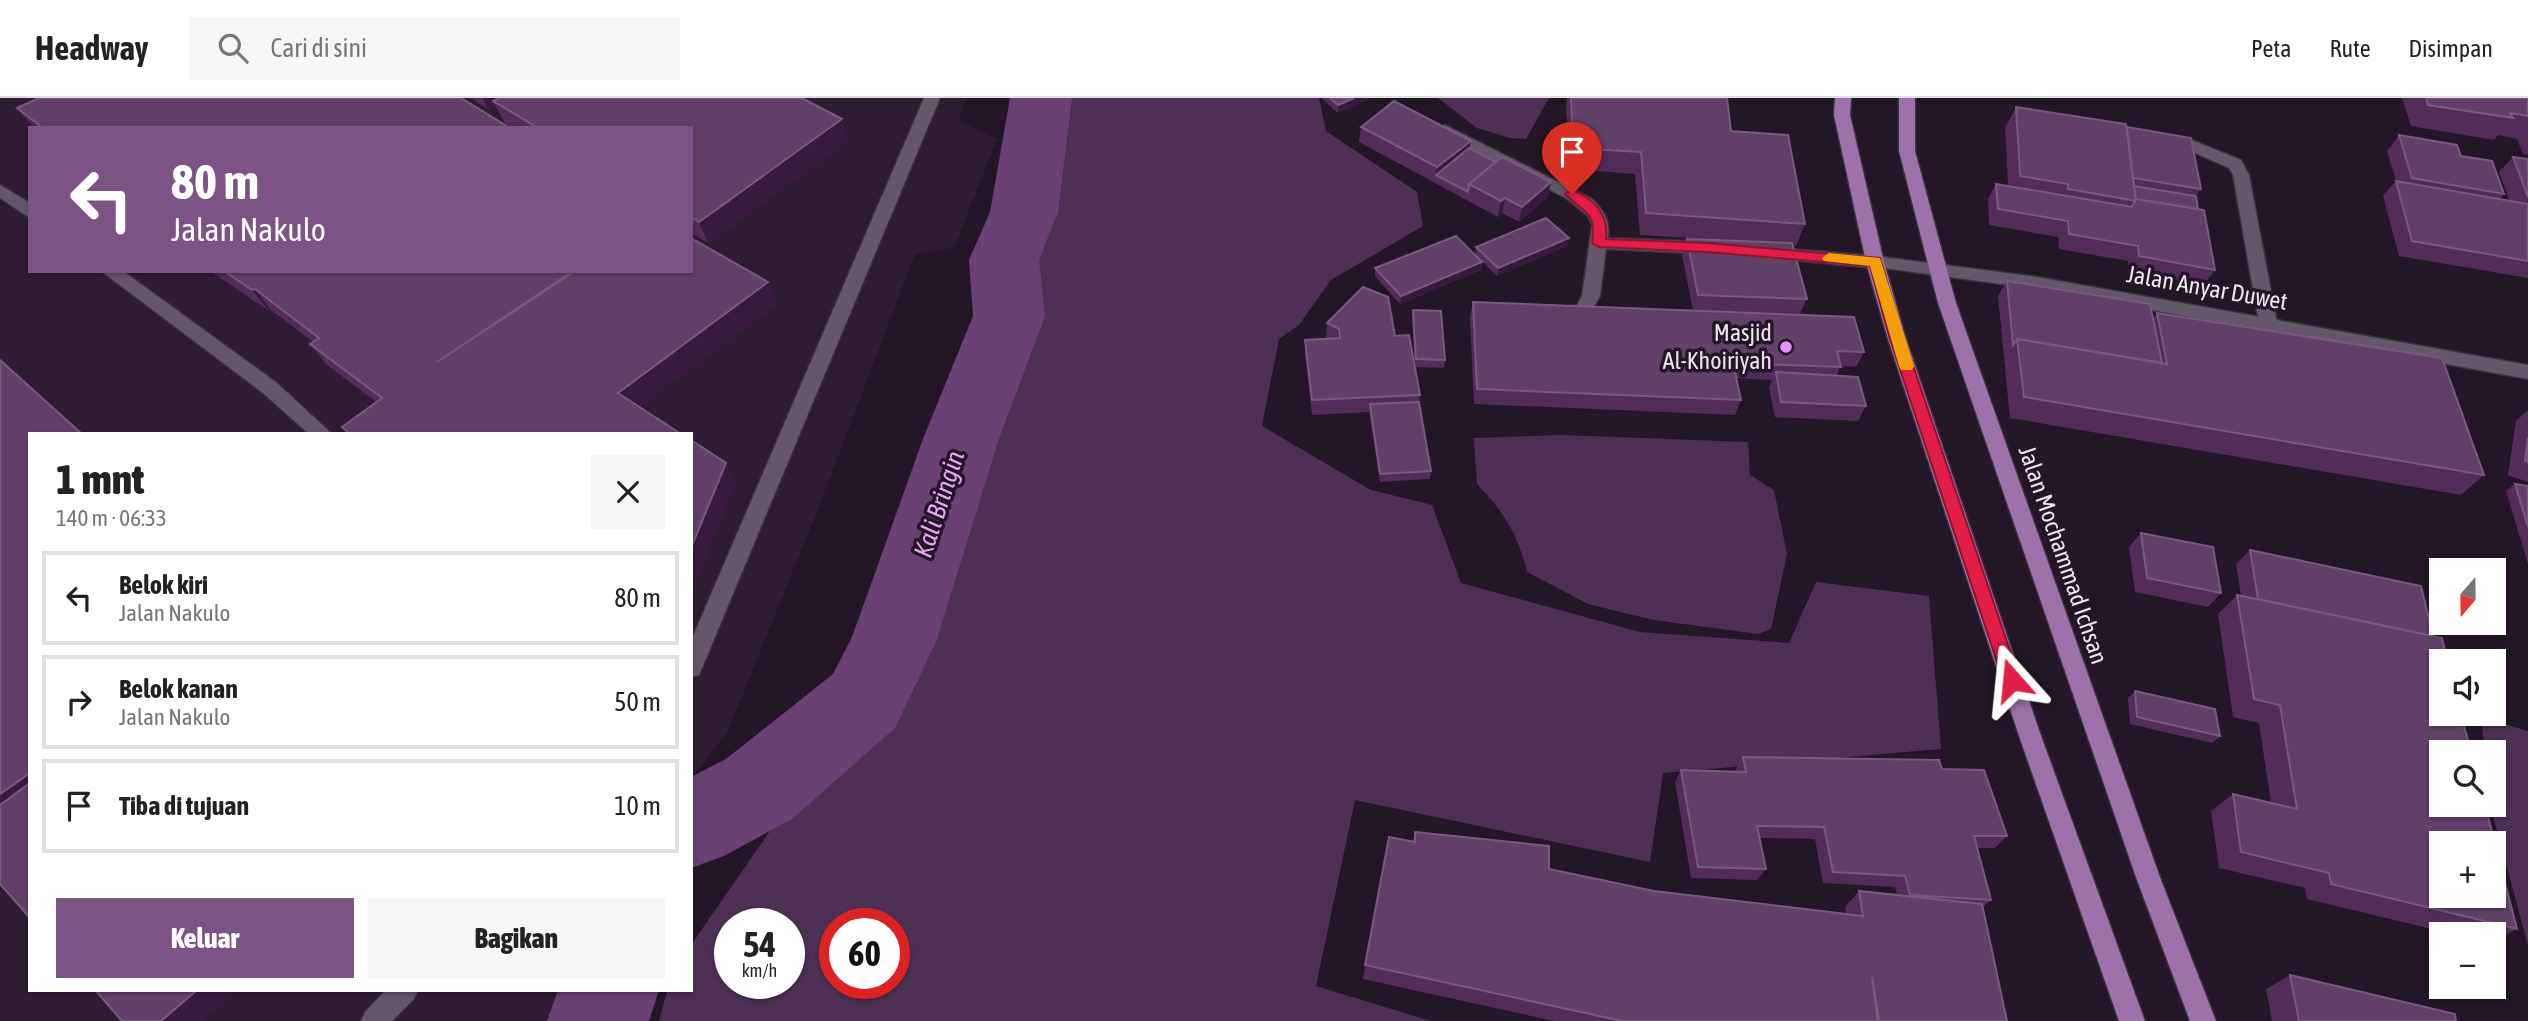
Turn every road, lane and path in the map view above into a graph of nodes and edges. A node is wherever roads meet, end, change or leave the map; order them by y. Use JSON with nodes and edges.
{"nodes":[{"id":1,"x":932,"y":98,"type":"edge"},
{"id":2,"x":1843,"y":98,"type":"edge"},
{"id":3,"x":1907,"y":98,"type":"edge"},
{"id":4,"x":1431,"y":123,"type":"edge"},
{"id":5,"x":2192,"y":145,"type":"edge"},
{"id":6,"x":0,"y":190,"type":"edge"},
{"id":7,"x":28,"y":211,"type":"edge"},
{"id":8,"x":1599,"y":243,"type":"junction"},
{"id":9,"x":1875,"y":262,"type":"junction"},
{"id":10,"x":1938,"y":270,"type":"junction"},
{"id":11,"x":113,"y":273,"type":"edge"},
{"id":12,"x":1539,"y":314,"type":"edge"},
{"id":13,"x":2268,"y":323,"type":"junction"},
{"id":14,"x":2528,"y":372,"type":"edge"},
{"id":15,"x":320,"y":432,"type":"edge"},
{"id":16,"x":693,"y":663,"type":"edge"},
{"id":17,"x":403,"y":992,"type":"edge"},
{"id":18,"x":374,"y":1021,"type":"edge"},
{"id":19,"x":2132,"y":1021,"type":"edge"},
{"id":20,"x":2203,"y":1021,"type":"edge"}],
"edges":[{"from":1,"to":16,"type":"street"},
{"from":2,"to":9,"type":"main road"},
{"from":3,"to":10,"type":"main road","name":"Jalan Mochammad Ichsan"},
{"from":4,"to":8,"type":"street"},
{"from":5,"to":13,"type":"street"},
{"from":6,"to":7,"type":"street"},
{"from":8,"to":9,"type":"street","name":"Jalan Anyar Duwet"},
{"from":8,"to":12,"type":"street"},
{"from":9,"to":10,"type":"street","name":"Jalan Anyar Duwet"},
{"from":9,"to":19,"type":"main road"},
{"from":10,"to":13,"type":"street","name":"Jalan Anyar Duwet"},
{"from":10,"to":20,"type":"main road","name":"Jalan Mochammad Ichsan"},
{"from":11,"to":15,"type":"street"},
{"from":13,"to":14,"type":"street","name":"Jalan Anyar Duwet"},
{"from":17,"to":18,"type":"street"}]}
